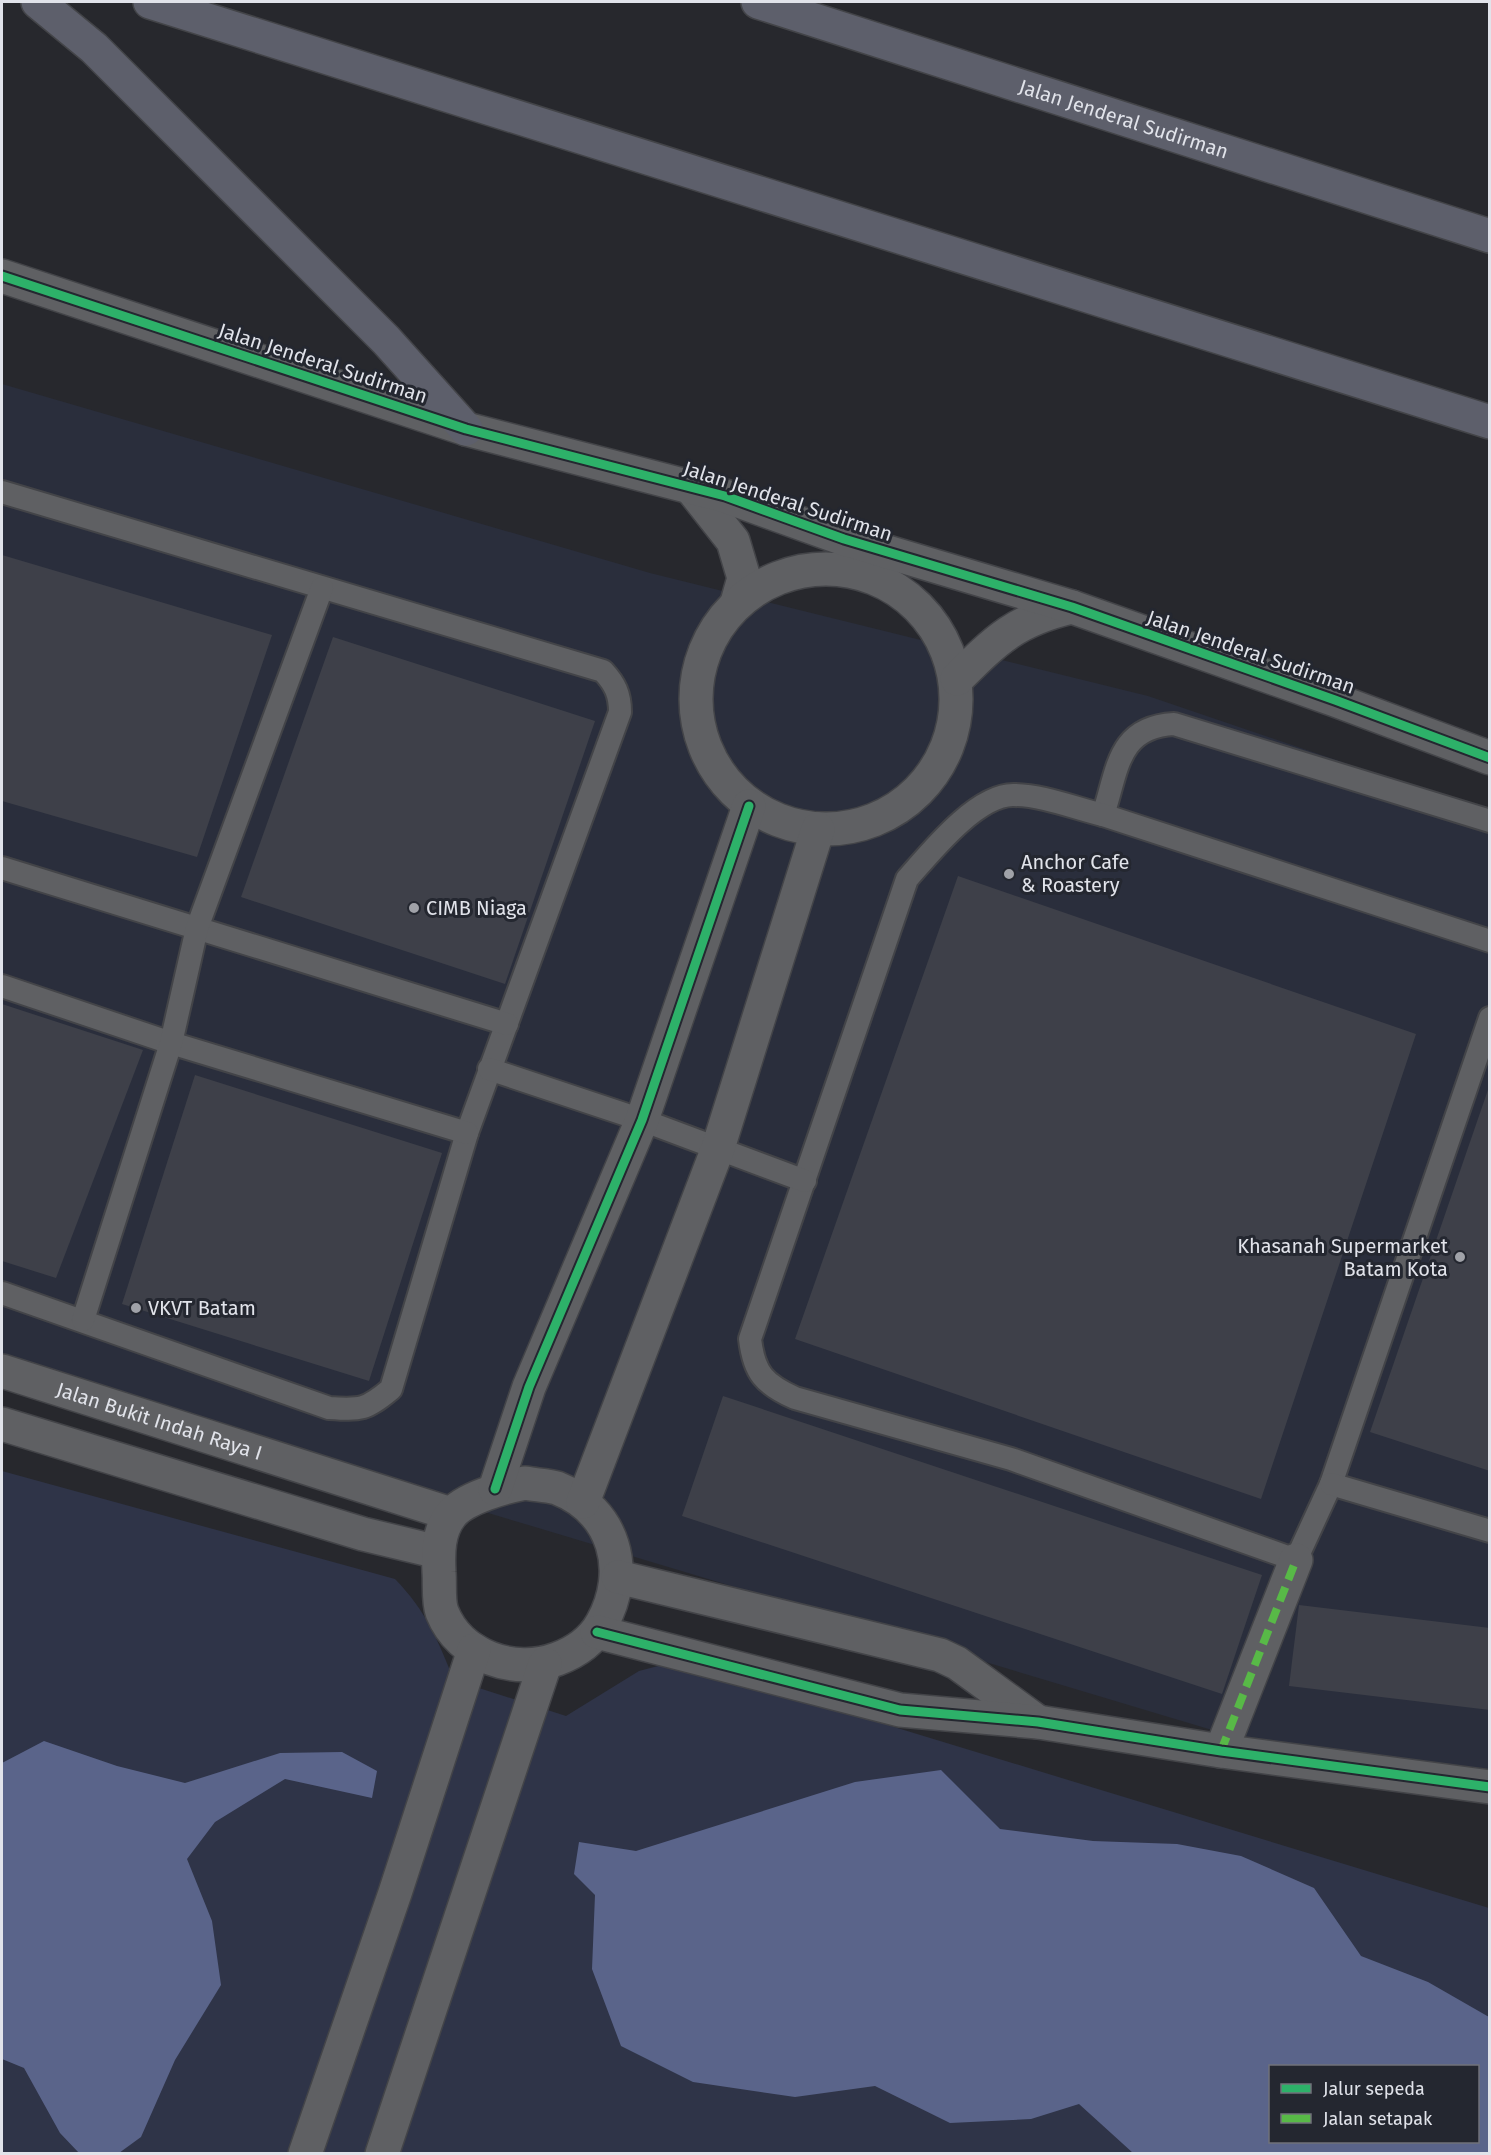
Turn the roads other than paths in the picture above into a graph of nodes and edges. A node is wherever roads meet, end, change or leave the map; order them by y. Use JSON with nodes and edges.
{"nodes":[{"id":1,"x":38,"y":2,"type":"edge"},
{"id":2,"x":150,"y":2,"type":"edge"},
{"id":3,"x":758,"y":2,"type":"edge"},
{"id":4,"x":1490,"y":236,"type":"edge"},
{"id":5,"x":2,"y":276,"type":"edge"},
{"id":6,"x":1490,"y":422,"type":"edge"},
{"id":7,"x":466,"y":429,"type":"junction"},
{"id":8,"x":692,"y":489,"type":"junction"},
{"id":9,"x":2,"y":492,"type":"edge"},
{"id":10,"x":322,"y":588,"type":"junction"},
{"id":11,"x":738,"y":599,"type":"junction"},
{"id":12,"x":1072,"y":607,"type":"junction"},
{"id":13,"x":957,"y":678,"type":"junction"},
{"id":14,"x":1490,"y":758,"type":"edge"},
{"id":15,"x":749,"y":806,"type":"junction"},
{"id":16,"x":1103,"y":816,"type":"junction"},
{"id":17,"x":1490,"y":821,"type":"edge"},
{"id":18,"x":818,"y":829,"type":"junction"},
{"id":19,"x":2,"y":868,"type":"edge"},
{"id":20,"x":197,"y":928,"type":"junction"},
{"id":21,"x":1490,"y":941,"type":"edge"},
{"id":22,"x":2,"y":986,"type":"edge"},
{"id":23,"x":1490,"y":1018,"type":"edge"},
{"id":24,"x":507,"y":1024,"type":"junction"},
{"id":25,"x":171,"y":1044,"type":"junction"},
{"id":26,"x":489,"y":1069,"type":"junction"},
{"id":27,"x":642,"y":1120,"type":"junction"},
{"id":28,"x":467,"y":1132,"type":"junction"},
{"id":29,"x":718,"y":1148,"type":"junction"},
{"id":30,"x":805,"y":1181,"type":"junction"},
{"id":31,"x":2,"y":1293,"type":"edge"},
{"id":32,"x":83,"y":1320,"type":"junction"},
{"id":33,"x":2,"y":1371,"type":"edge"},
{"id":34,"x":2,"y":1424,"type":"edge"},
{"id":35,"x":1331,"y":1484,"type":"junction"},
{"id":36,"x":495,"y":1489,"type":"junction"},
{"id":37,"x":583,"y":1502,"type":"junction"},
{"id":38,"x":451,"y":1514,"type":"junction"},
{"id":39,"x":1490,"y":1532,"type":"edge"},
{"id":40,"x":438,"y":1552,"type":"junction"},
{"id":41,"x":1296,"y":1560,"type":"junction"},
{"id":42,"x":618,"y":1577,"type":"junction"},
{"id":43,"x":597,"y":1632,"type":"junction"},
{"id":44,"x":474,"y":1650,"type":"junction"},
{"id":45,"x":545,"y":1664,"type":"junction"},
{"id":46,"x":1038,"y":1722,"type":"junction"},
{"id":47,"x":1221,"y":1751,"type":"junction"},
{"id":48,"x":1490,"y":1787,"type":"edge"},
{"id":49,"x":305,"y":2154,"type":"edge"},
{"id":50,"x":382,"y":2154,"type":"edge"}],
"edges":[{"from":1,"to":7,"type":"highway"},
{"from":2,"to":6,"type":"highway"},
{"from":3,"to":4,"type":"highway","name":"Jalan Jenderal Sudirman"},
{"from":5,"to":7,"type":"street","name":"Jalan Jenderal Sudirman"},
{"from":7,"to":8,"type":"street","name":"Jalan Jenderal Sudirman"},
{"from":8,"to":11,"type":"street"},
{"from":8,"to":12,"type":"street","name":"Jalan Jenderal Sudirman"},
{"from":9,"to":10,"type":"lane"},
{"from":10,"to":20,"type":"lane"},
{"from":10,"to":24,"type":"lane"},
{"from":11,"to":13,"type":"street"},
{"from":11,"to":15,"type":"street"},
{"from":12,"to":13,"type":"street"},
{"from":12,"to":14,"type":"street","name":"Jalan Jenderal Sudirman"},
{"from":13,"to":18,"type":"street"},
{"from":15,"to":18,"type":"street"},
{"from":15,"to":27,"type":"street"},
{"from":16,"to":17,"type":"lane"},
{"from":16,"to":21,"type":"lane"},
{"from":16,"to":30,"type":"lane"},
{"from":18,"to":29,"type":"street"},
{"from":19,"to":20,"type":"lane"},
{"from":20,"to":24,"type":"lane"},
{"from":20,"to":25,"type":"lane"},
{"from":22,"to":25,"type":"lane"},
{"from":23,"to":35,"type":"lane"},
{"from":24,"to":26,"type":"lane"},
{"from":25,"to":28,"type":"lane"},
{"from":25,"to":32,"type":"lane"},
{"from":26,"to":27,"type":"lane"},
{"from":26,"to":28,"type":"lane"},
{"from":27,"to":29,"type":"lane"},
{"from":27,"to":36,"type":"street"},
{"from":28,"to":32,"type":"lane"},
{"from":29,"to":30,"type":"lane"},
{"from":29,"to":37,"type":"street"},
{"from":30,"to":41,"type":"lane"},
{"from":31,"to":32,"type":"lane"},
{"from":33,"to":38,"type":"street","name":"Jalan Bukit Indah Raya I"},
{"from":34,"to":40,"type":"street"},
{"from":35,"to":39,"type":"lane"},
{"from":35,"to":41,"type":"lane"},
{"from":36,"to":37,"type":"street"},
{"from":36,"to":38,"type":"street"},
{"from":37,"to":42,"type":"street"},
{"from":38,"to":40,"type":"street"},
{"from":40,"to":44,"type":"street"},
{"from":41,"to":47,"type":"street"},
{"from":42,"to":43,"type":"street"},
{"from":42,"to":46,"type":"street"},
{"from":43,"to":45,"type":"street"},
{"from":43,"to":46,"type":"street"},
{"from":44,"to":45,"type":"street"},
{"from":44,"to":49,"type":"street"},
{"from":45,"to":50,"type":"street"},
{"from":46,"to":47,"type":"street"},
{"from":47,"to":48,"type":"street"}]}
